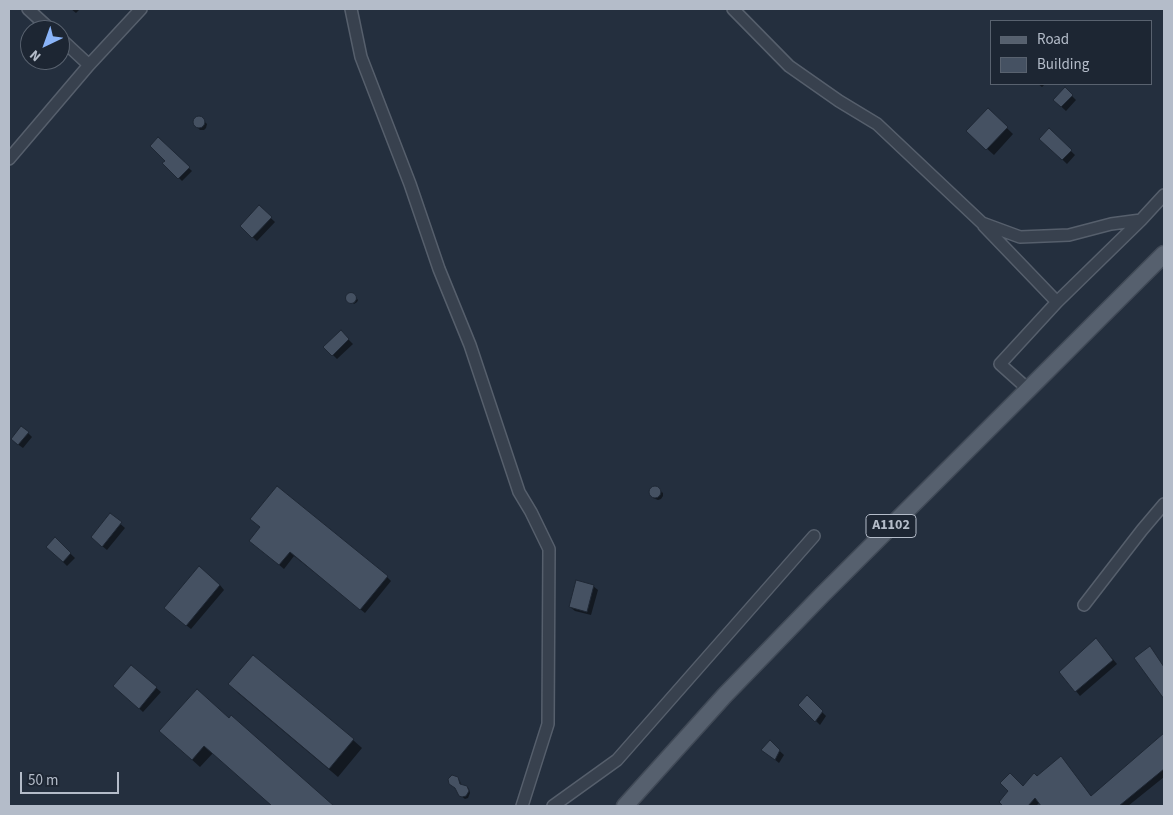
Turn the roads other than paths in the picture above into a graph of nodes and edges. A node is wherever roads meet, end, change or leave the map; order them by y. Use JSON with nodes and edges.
{"nodes":[{"id":1,"x":28,"y":9,"type":"edge"},
{"id":2,"x":141,"y":9,"type":"edge"},
{"id":3,"x":351,"y":9,"type":"edge"},
{"id":4,"x":733,"y":9,"type":"edge"},
{"id":5,"x":40,"y":20,"type":"edge"},
{"id":6,"x":70,"y":47,"type":"edge"},
{"id":7,"x":89,"y":65,"type":"junction"},
{"id":8,"x":9,"y":159,"type":"edge"},
{"id":9,"x":1164,"y":195,"type":"edge"},
{"id":10,"x":1141,"y":220,"type":"junction"},
{"id":11,"x":982,"y":223,"type":"junction"},
{"id":12,"x":1164,"y":254,"type":"edge"},
{"id":13,"x":1057,"y":302,"type":"junction"},
{"id":14,"x":1029,"y":390,"type":"junction"},
{"id":15,"x":1164,"y":504,"type":"edge"},
{"id":16,"x":814,"y":536,"type":"dead end"},
{"id":17,"x":1084,"y":605,"type":"dead end"},
{"id":18,"x":522,"y":806,"type":"edge"},
{"id":19,"x":553,"y":806,"type":"edge"},
{"id":20,"x":625,"y":806,"type":"edge"}],
"edges":[{"from":1,"to":5,"type":"street"},
{"from":2,"to":7,"type":"street"},
{"from":3,"to":18,"type":"street"},
{"from":4,"to":11,"type":"street"},
{"from":6,"to":7,"type":"street"},
{"from":7,"to":8,"type":"street"},
{"from":9,"to":10,"type":"street"},
{"from":10,"to":11,"type":"street"},
{"from":10,"to":13,"type":"street"},
{"from":11,"to":13,"type":"street"},
{"from":12,"to":14,"type":"main road","number":"A1102"},
{"from":13,"to":14,"type":"street"},
{"from":14,"to":20,"type":"main road","number":"A1102"},
{"from":15,"to":17,"type":"street"},
{"from":16,"to":19,"type":"street"}]}
